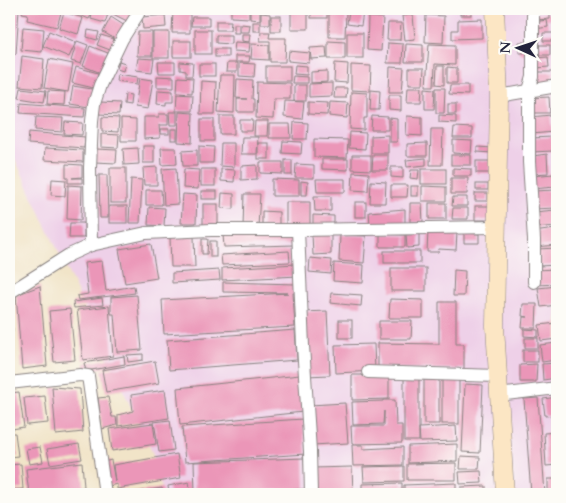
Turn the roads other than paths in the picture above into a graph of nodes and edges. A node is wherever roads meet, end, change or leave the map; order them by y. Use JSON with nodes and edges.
{"nodes":[{"id":1,"x":141,"y":9,"type":"edge"},
{"id":2,"x":496,"y":9,"type":"edge"},
{"id":3,"x":533,"y":9,"type":"edge"},
{"id":4,"x":557,"y":86,"type":"edge"},
{"id":5,"x":529,"y":90,"type":"junction"},
{"id":6,"x":499,"y":96,"type":"junction"},
{"id":7,"x":496,"y":227,"type":"junction"},
{"id":8,"x":298,"y":230,"type":"junction"},
{"id":9,"x":91,"y":245,"type":"junction"},
{"id":10,"x":534,"y":282,"type":"dead end"},
{"id":11,"x":9,"y":293,"type":"edge"},
{"id":12,"x":368,"y":372,"type":"dead end"},
{"id":13,"x":498,"y":376,"type":"junction"},
{"id":14,"x":9,"y":383,"type":"edge"},
{"id":15,"x":557,"y":388,"type":"edge"},
{"id":16,"x":498,"y":395,"type":"junction"},
{"id":17,"x":105,"y":494,"type":"edge"},
{"id":18,"x":311,"y":494,"type":"edge"},
{"id":19,"x":505,"y":494,"type":"edge"}],
"edges":[{"from":1,"to":9,"type":"street"},
{"from":2,"to":6,"type":"main road"},
{"from":3,"to":5,"type":"street"},
{"from":4,"to":5,"type":"street"},
{"from":5,"to":6,"type":"street"},
{"from":5,"to":10,"type":"street"},
{"from":6,"to":7,"type":"main road"},
{"from":7,"to":8,"type":"street"},
{"from":7,"to":13,"type":"main road"},
{"from":8,"to":9,"type":"street"},
{"from":8,"to":18,"type":"street"},
{"from":9,"to":11,"type":"street"},
{"from":12,"to":13,"type":"street"},
{"from":13,"to":16,"type":"main road"},
{"from":14,"to":17,"type":"street"},
{"from":15,"to":16,"type":"street"},
{"from":16,"to":19,"type":"main road"}]}
